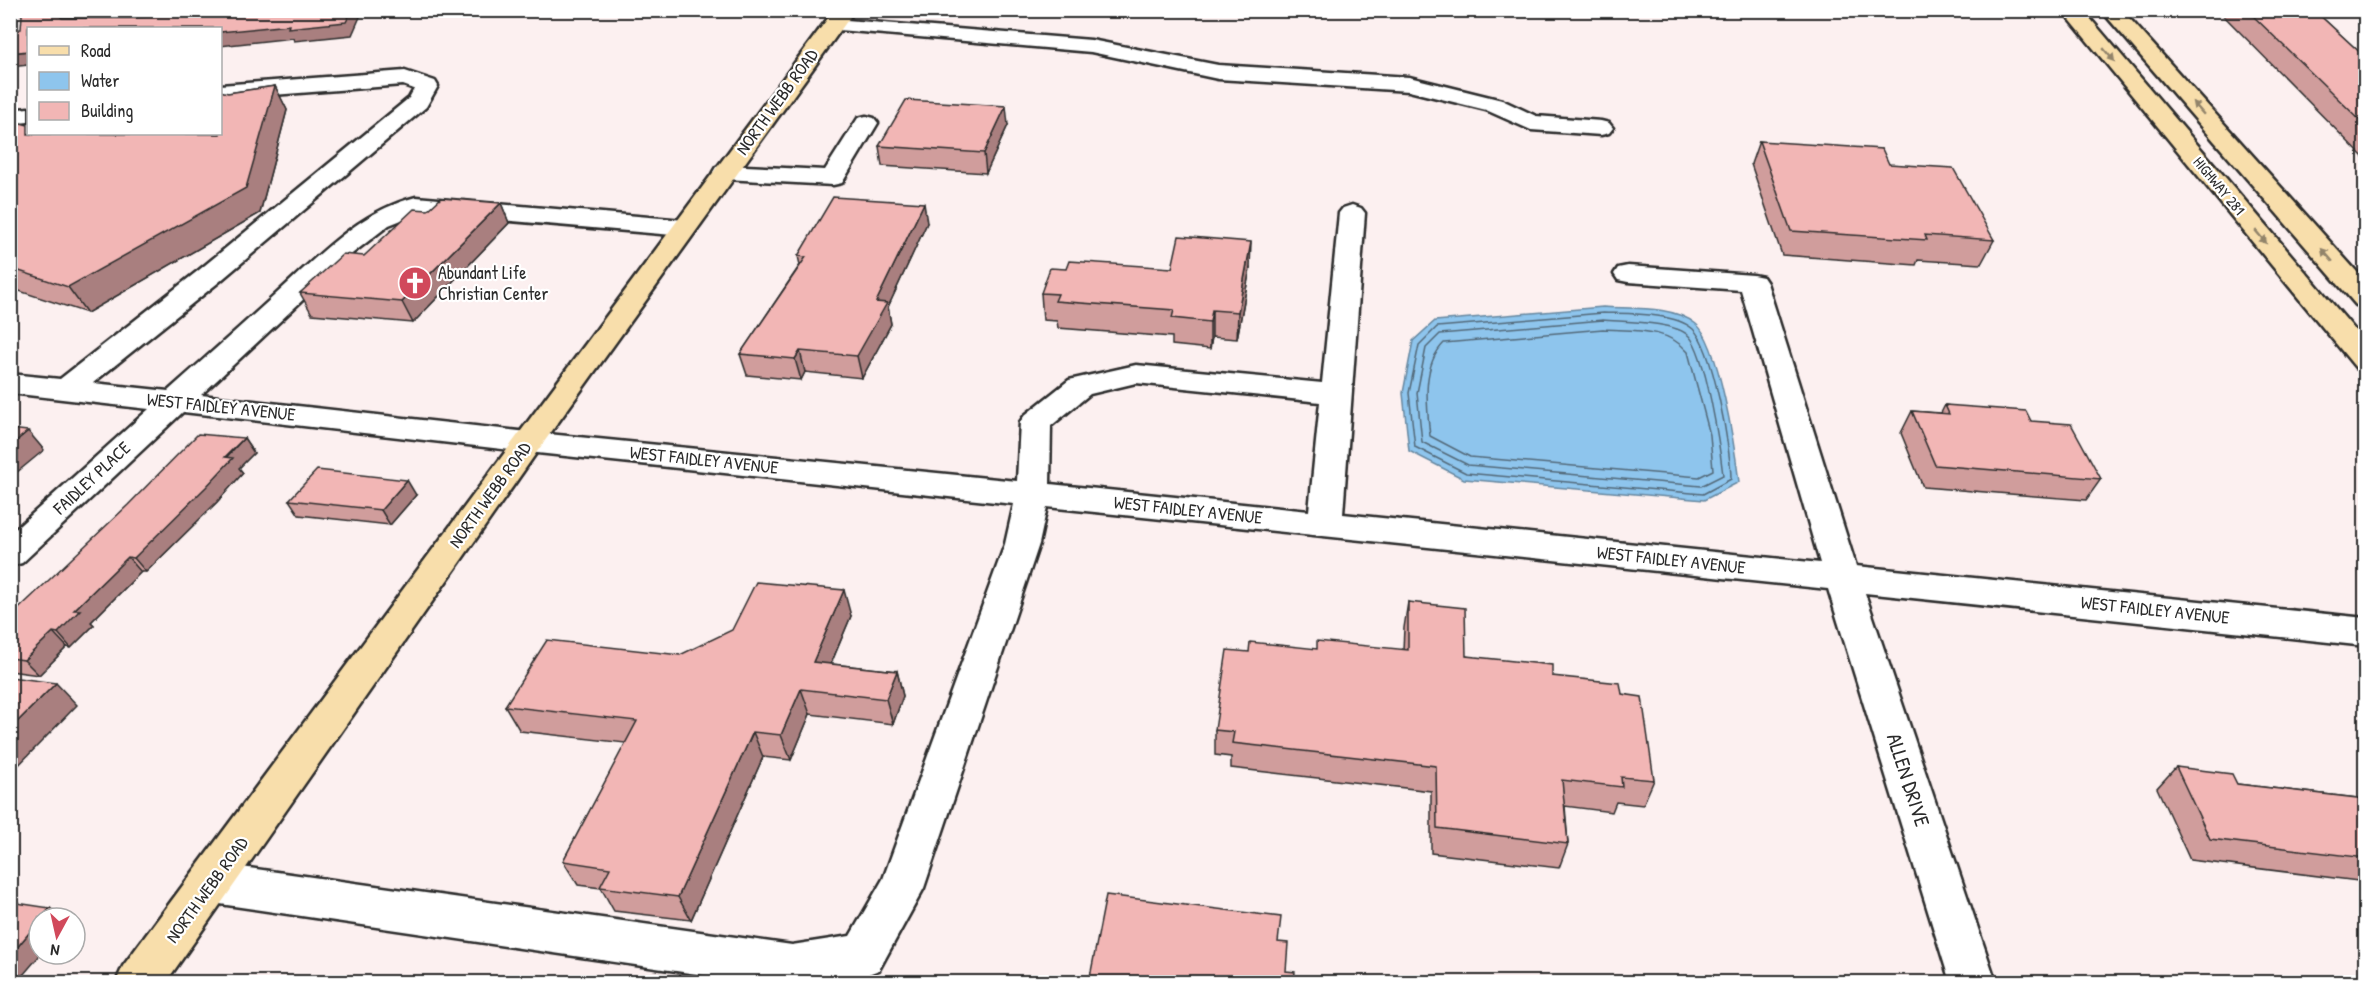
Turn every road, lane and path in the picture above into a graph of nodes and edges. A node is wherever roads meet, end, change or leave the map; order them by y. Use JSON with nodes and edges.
{"nodes":[{"id":1,"x":2072,"y":10,"type":"edge"},
{"id":2,"x":2111,"y":10,"type":"edge"},
{"id":3,"x":839,"y":18,"type":"edge"},
{"id":4,"x":222,"y":92,"type":"edge"},
{"id":5,"x":27,"y":115,"type":"edge"},
{"id":6,"x":10,"y":117,"type":"edge"},
{"id":7,"x":866,"y":123,"type":"dead end"},
{"id":8,"x":1601,"y":128,"type":"dead end"},
{"id":9,"x":725,"y":172,"type":"junction"},
{"id":10,"x":1352,"y":213,"type":"dead end"},
{"id":11,"x":684,"y":228,"type":"junction"},
{"id":12,"x":1628,"y":274,"type":"dead end"},
{"id":13,"x":2366,"y":298,"type":"edge"},
{"id":14,"x":2366,"y":362,"type":"edge"},
{"id":15,"x":10,"y":383,"type":"edge"},
{"id":16,"x":67,"y":389,"type":"junction"},
{"id":17,"x":1336,"y":394,"type":"junction"},
{"id":18,"x":174,"y":402,"type":"junction"},
{"id":19,"x":528,"y":442,"type":"junction"},
{"id":20,"x":1033,"y":494,"type":"junction"},
{"id":21,"x":1325,"y":524,"type":"junction"},
{"id":22,"x":10,"y":554,"type":"edge"},
{"id":23,"x":1842,"y":577,"type":"junction"},
{"id":24,"x":2366,"y":632,"type":"edge"},
{"id":25,"x":213,"y":883,"type":"junction"},
{"id":26,"x":139,"y":982,"type":"edge"},
{"id":27,"x":1973,"y":982,"type":"edge"}],
"edges":[{"from":1,"to":14,"type":"main road","name":"HIGHWAY 281","one_way":true},
{"from":13,"to":2,"type":"main road","name":"HIGHWAY 281","one_way":true},
{"from":3,"to":8,"type":"street"},
{"from":3,"to":9,"type":"main road","name":"NORTH WEBB ROAD"},
{"from":4,"to":16,"type":"street"},
{"from":5,"to":6,"type":"street"},
{"from":7,"to":9,"type":"street"},
{"from":9,"to":11,"type":"main road","name":"NORTH WEBB ROAD"},
{"from":10,"to":17,"type":"street"},
{"from":11,"to":18,"type":"street","name":"FAIDLEY PLACE"},
{"from":11,"to":19,"type":"main road","name":"NORTH WEBB ROAD"},
{"from":12,"to":23,"type":"street","name":"ALLEN DRIVE"},
{"from":15,"to":16,"type":"street","name":"WEST FAIDLEY AVENUE"},
{"from":16,"to":18,"type":"street","name":"WEST FAIDLEY AVENUE"},
{"from":17,"to":20,"type":"street"},
{"from":17,"to":21,"type":"street"},
{"from":18,"to":19,"type":"street","name":"WEST FAIDLEY AVENUE"},
{"from":18,"to":22,"type":"street","name":"FAIDLEY PLACE"},
{"from":19,"to":20,"type":"street","name":"WEST FAIDLEY AVENUE"},
{"from":19,"to":25,"type":"main road","name":"NORTH WEBB ROAD"},
{"from":20,"to":21,"type":"street","name":"WEST FAIDLEY AVENUE"},
{"from":20,"to":25,"type":"street"},
{"from":21,"to":23,"type":"street","name":"WEST FAIDLEY AVENUE"},
{"from":23,"to":24,"type":"street","name":"WEST FAIDLEY AVENUE"},
{"from":23,"to":27,"type":"street","name":"ALLEN DRIVE"},
{"from":25,"to":26,"type":"main road","name":"NORTH WEBB ROAD"}]}
